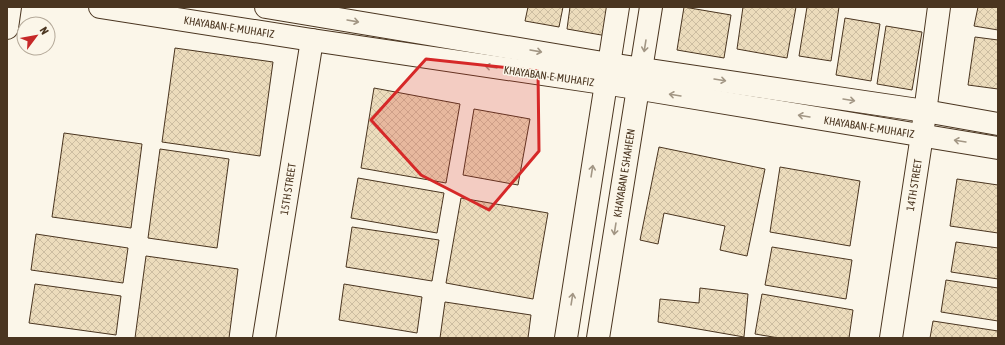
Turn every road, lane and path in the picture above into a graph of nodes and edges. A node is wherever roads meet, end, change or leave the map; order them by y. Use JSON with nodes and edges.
{"nodes":[{"id":1,"x":10,"y":7,"type":"edge"},
{"id":2,"x":100,"y":7,"type":"edge"},
{"id":3,"x":266,"y":7,"type":"edge"},
{"id":4,"x":618,"y":7,"type":"edge"},
{"id":5,"x":651,"y":7,"type":"edge"},
{"id":6,"x":939,"y":7,"type":"edge"},
{"id":7,"x":155,"y":11,"type":"edge"},
{"id":8,"x":315,"y":11,"type":"edge"},
{"id":9,"x":7,"y":28,"type":"edge"},
{"id":10,"x":312,"y":40,"type":"junction"},
{"id":11,"x":607,"y":74,"type":"junction"},
{"id":12,"x":639,"y":79,"type":"junction"},
{"id":13,"x":925,"y":111,"type":"junction"},
{"id":14,"x":998,"y":124,"type":"edge"},
{"id":15,"x":922,"y":135,"type":"junction"},
{"id":16,"x":998,"y":148,"type":"edge"},
{"id":17,"x":264,"y":338,"type":"edge"},
{"id":18,"x":566,"y":338,"type":"edge"},
{"id":19,"x":598,"y":338,"type":"edge"},
{"id":20,"x":891,"y":338,"type":"edge"}],
"edges":[{"from":1,"to":9,"type":"street"},
{"from":2,"to":7,"type":"street","name":"KHAYABAN-E-MUHAFIZ"},
{"from":3,"to":8,"type":"street","name":"KHAYABAN-E-MUHAFIZ"},
{"from":4,"to":11,"type":"street"},
{"from":5,"to":12,"type":"street","name":"KHAYABAN E SHAHEEN","one_way":true},
{"from":6,"to":13,"type":"street","name":"14TH STREET"},
{"from":7,"to":10,"type":"street","name":"KHAYABAN-E-MUHAFIZ"},
{"from":8,"to":11,"type":"street","name":"KHAYABAN-E-MUHAFIZ","one_way":true},
{"from":11,"to":10,"type":"street","name":"KHAYABAN-E-MUHAFIZ","one_way":true},
{"from":10,"to":17,"type":"street","name":"15TH STREET"},
{"from":11,"to":12,"type":"street","name":"KHAYABAN-E-MUHAFIZ"},
{"from":18,"to":11,"type":"street","one_way":true},
{"from":12,"to":13,"type":"street","name":"KHAYABAN-E-MUHAFIZ","one_way":true},
{"from":15,"to":12,"type":"street","name":"KHAYABAN-E-MUHAFIZ","one_way":true},
{"from":12,"to":19,"type":"street","name":"KHAYABAN E SHAHEEN","one_way":true},
{"from":13,"to":14,"type":"street","name":"KHAYABAN-E-MUHAFIZ"},
{"from":13,"to":15,"type":"street","name":"14TH STREET"},
{"from":16,"to":15,"type":"street","name":"KHAYABAN-E-MUHAFIZ","one_way":true},
{"from":15,"to":20,"type":"street","name":"14TH STREET"}]}
